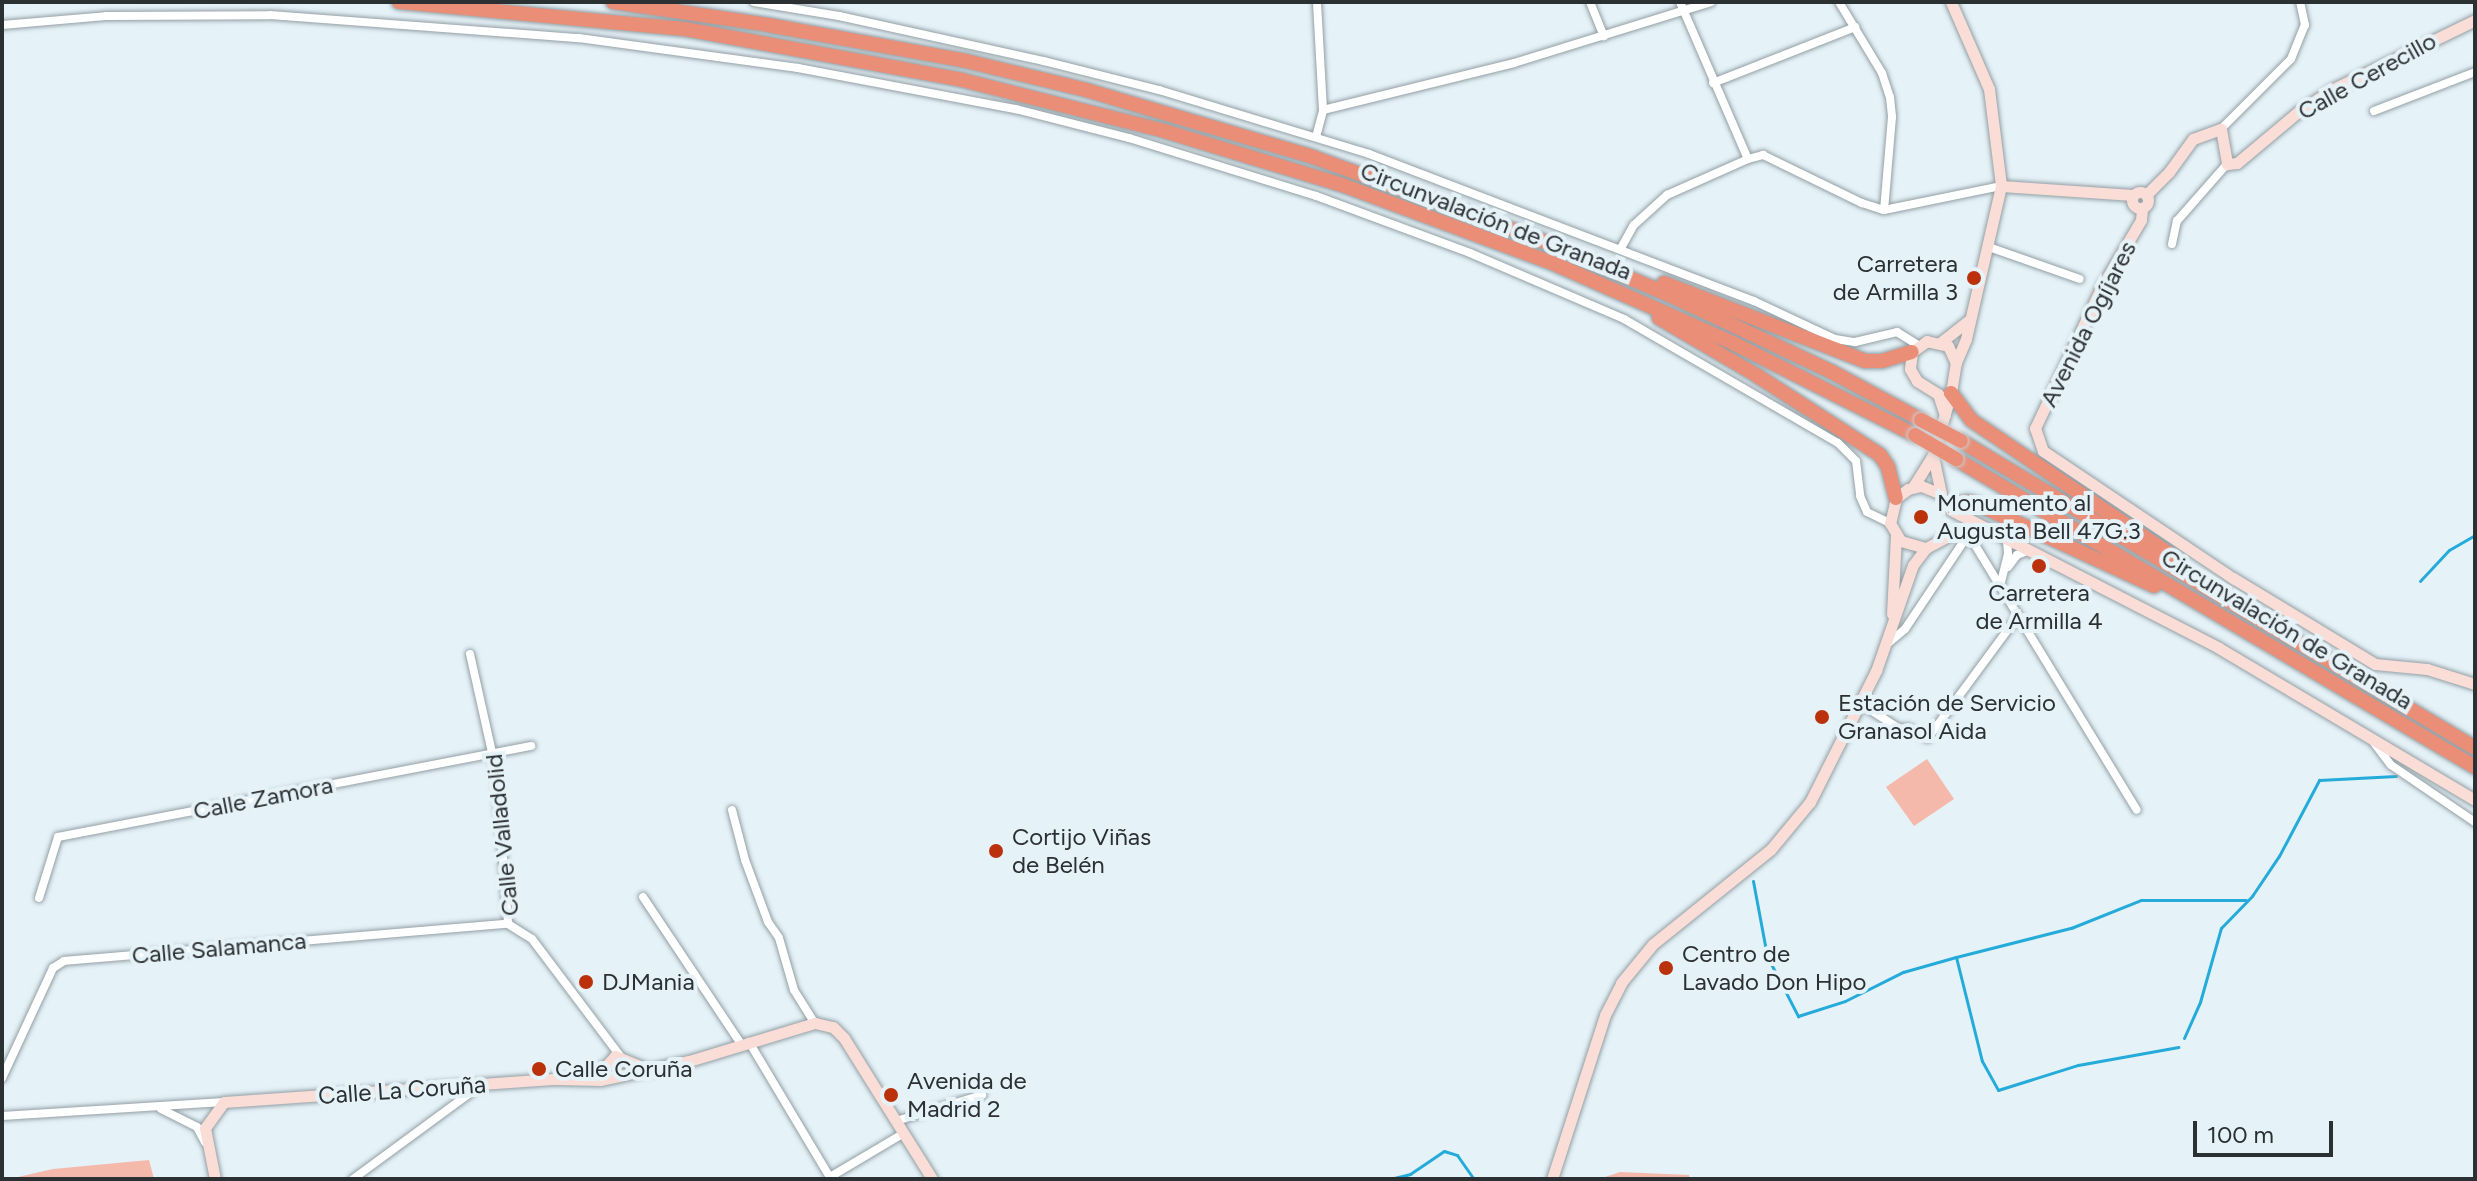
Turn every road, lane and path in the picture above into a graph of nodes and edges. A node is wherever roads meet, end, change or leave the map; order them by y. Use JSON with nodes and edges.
{"nodes":[{"id":1,"x":399,"y":2,"type":"edge"},
{"id":2,"x":613,"y":2,"type":"edge"},
{"id":3,"x":754,"y":2,"type":"edge"},
{"id":4,"x":1317,"y":2,"type":"edge"},
{"id":5,"x":1590,"y":2,"type":"edge"},
{"id":6,"x":1680,"y":2,"type":"edge"},
{"id":7,"x":1711,"y":2,"type":"edge"},
{"id":8,"x":1839,"y":2,"type":"edge"},
{"id":9,"x":1951,"y":2,"type":"edge"},
{"id":10,"x":2300,"y":2,"type":"edge"},
{"id":11,"x":1683,"y":12,"type":"junction"},
{"id":12,"x":2475,"y":20,"type":"edge"},
{"id":13,"x":2,"y":25,"type":"edge"},
{"id":14,"x":1855,"y":27,"type":"junction"},
{"id":15,"x":1604,"y":36,"type":"junction"},
{"id":16,"x":2475,"y":72,"type":"edge"},
{"id":17,"x":1713,"y":83,"type":"junction"},
{"id":18,"x":1323,"y":110,"type":"junction"},
{"id":19,"x":2374,"y":111,"type":"dead end"},
{"id":20,"x":2221,"y":129,"type":"junction"},
{"id":21,"x":1316,"y":137,"type":"junction"},
{"id":22,"x":1748,"y":159,"type":"junction"},
{"id":23,"x":2227,"y":164,"type":"junction"},
{"id":24,"x":2001,"y":186,"type":"junction"},
{"id":25,"x":2133,"y":195,"type":"junction"},
{"id":26,"x":2146,"y":195,"type":"junction"},
{"id":27,"x":2142,"y":209,"type":"junction"},
{"id":28,"x":1884,"y":210,"type":"junction"},
{"id":29,"x":2172,"y":244,"type":"dead end"},
{"id":30,"x":1989,"y":247,"type":"junction"},
{"id":31,"x":1621,"y":248,"type":"junction"},
{"id":32,"x":1597,"y":264,"type":"junction"},
{"id":33,"x":2080,"y":279,"type":"dead end"},
{"id":34,"x":1637,"y":300,"type":"junction"},
{"id":35,"x":1971,"y":316,"type":"junction"},
{"id":36,"x":1941,"y":342,"type":"junction"},
{"id":37,"x":1915,"y":349,"type":"junction"},
{"id":38,"x":1954,"y":369,"type":"junction"},
{"id":39,"x":1931,"y":387,"type":"junction"},
{"id":40,"x":1951,"y":393,"type":"junction"},
{"id":41,"x":1945,"y":415,"type":"junction"},
{"id":42,"x":1933,"y":455,"type":"junction"},
{"id":43,"x":1913,"y":487,"type":"junction"},
{"id":44,"x":1896,"y":498,"type":"junction"},
{"id":45,"x":1947,"y":504,"type":"junction"},
{"id":46,"x":1890,"y":523,"type":"junction"},
{"id":47,"x":1988,"y":529,"type":"junction"},
{"id":48,"x":1896,"y":535,"type":"junction"},
{"id":49,"x":1946,"y":536,"type":"junction"},
{"id":50,"x":2007,"y":538,"type":"junction"},
{"id":51,"x":1926,"y":548,"type":"junction"},
{"id":52,"x":2030,"y":550,"type":"junction"},
{"id":53,"x":2006,"y":571,"type":"junction"},
{"id":54,"x":2000,"y":586,"type":"junction"},
{"id":55,"x":2209,"y":588,"type":"junction"},
{"id":56,"x":2194,"y":599,"type":"junction"},
{"id":57,"x":2018,"y":616,"type":"junction"},
{"id":58,"x":1892,"y":627,"type":"junction"},
{"id":59,"x":1886,"y":646,"type":"junction"},
{"id":60,"x":470,"y":654,"type":"dead end"},
{"id":61,"x":2475,"y":684,"type":"edge"},
{"id":62,"x":1861,"y":704,"type":"junction"},
{"id":63,"x":2370,"y":735,"type":"junction"},
{"id":64,"x":531,"y":746,"type":"dead end"},
{"id":65,"x":2475,"y":748,"type":"edge"},
{"id":66,"x":2393,"y":749,"type":"junction"},
{"id":67,"x":494,"y":755,"type":"junction"},
{"id":68,"x":2391,"y":765,"type":"junction"},
{"id":69,"x":2475,"y":767,"type":"edge"},
{"id":70,"x":2475,"y":800,"type":"edge"},
{"id":71,"x":732,"y":810,"type":"dead end"},
{"id":72,"x":2137,"y":810,"type":"dead end"},
{"id":73,"x":2475,"y":822,"type":"edge"},
{"id":74,"x":643,"y":897,"type":"dead end"},
{"id":75,"x":39,"y":898,"type":"dead end"},
{"id":76,"x":508,"y":924,"type":"junction"},
{"id":77,"x":815,"y":1023,"type":"junction"},
{"id":78,"x":600,"y":1033,"type":"junction"},
{"id":79,"x":745,"y":1043,"type":"junction"},
{"id":80,"x":623,"y":1059,"type":"junction"},
{"id":81,"x":606,"y":1065,"type":"junction"},
{"id":82,"x":651,"y":1071,"type":"junction"},
{"id":83,"x":617,"y":1077,"type":"junction"},
{"id":84,"x":2,"y":1078,"type":"edge"},
{"id":85,"x":580,"y":1078,"type":"junction"},
{"id":86,"x":482,"y":1084,"type":"junction"},
{"id":87,"x":982,"y":1095,"type":"dead end"},
{"id":88,"x":224,"y":1102,"type":"junction"},
{"id":89,"x":156,"y":1107,"type":"junction"},
{"id":90,"x":2,"y":1116,"type":"edge"},
{"id":91,"x":896,"y":1121,"type":"junction"},
{"id":92,"x":904,"y":1133,"type":"junction"},
{"id":93,"x":206,"y":1143,"type":"junction"},
{"id":94,"x":831,"y":1178,"type":"edge"},
{"id":95,"x":215,"y":1179,"type":"edge"},
{"id":96,"x":353,"y":1179,"type":"edge"},
{"id":97,"x":932,"y":1179,"type":"edge"},
{"id":98,"x":1552,"y":1179,"type":"edge"}],
"edges":[{"from":1,"to":34,"type":"highway","name":"Circunvalación de Granada"},
{"from":2,"to":32,"type":"highway","name":"Circunvalación de Granada"},
{"from":3,"to":21,"type":"street"},
{"from":4,"to":18,"type":"street"},
{"from":5,"to":15,"type":"street"},
{"from":6,"to":11,"type":"street"},
{"from":7,"to":11,"type":"street"},
{"from":8,"to":14,"type":"street"},
{"from":9,"to":24,"type":"street"},
{"from":10,"to":20,"type":"street"},
{"from":11,"to":15,"type":"street"},
{"from":11,"to":17,"type":"street"},
{"from":12,"to":23,"type":"street","name":"Calle Cerecillo"},
{"from":13,"to":46,"type":"street"},
{"from":14,"to":17,"type":"street"},
{"from":14,"to":28,"type":"street"},
{"from":15,"to":18,"type":"street"},
{"from":16,"to":19,"type":"street"},
{"from":17,"to":22,"type":"street"},
{"from":18,"to":21,"type":"street"},
{"from":20,"to":23,"type":"street"},
{"from":20,"to":26,"type":"street"},
{"from":21,"to":31,"type":"street"},
{"from":22,"to":28,"type":"street"},
{"from":22,"to":31,"type":"street"},
{"from":23,"to":29,"type":"street","name":"Calle Cerecillo"},
{"from":24,"to":25,"type":"street"},
{"from":24,"to":28,"type":"street"},
{"from":24,"to":30,"type":"street"},
{"from":25,"to":26,"type":"street"},
{"from":25,"to":27,"type":"street"},
{"from":26,"to":27,"type":"street"},
{"from":27,"to":61,"type":"street","name":"Avenida Ogíjares"},
{"from":30,"to":33,"type":"street"},
{"from":30,"to":35,"type":"street"},
{"from":31,"to":37,"type":"street"},
{"from":32,"to":37,"type":"highway"},
{"from":32,"to":55,"type":"highway","name":"Circunvalación de Granada","bridge":true},
{"from":34,"to":44,"type":"highway"},
{"from":34,"to":56,"type":"highway","name":"Circunvalación de Granada","bridge":true},
{"from":35,"to":36,"type":"street"},
{"from":35,"to":38,"type":"street"},
{"from":36,"to":37,"type":"street"},
{"from":36,"to":38,"type":"street"},
{"from":37,"to":39,"type":"street"},
{"from":38,"to":39,"type":"street"},
{"from":38,"to":40,"type":"street"},
{"from":39,"to":41,"type":"street"},
{"from":40,"to":41,"type":"street"},
{"from":40,"to":55,"type":"highway"},
{"from":41,"to":42,"type":"street"},
{"from":42,"to":43,"type":"street"},
{"from":42,"to":45,"type":"street"},
{"from":43,"to":44,"type":"street"},
{"from":43,"to":45,"type":"street"},
{"from":44,"to":46,"type":"street"},
{"from":45,"to":47,"type":"street"},
{"from":45,"to":49,"type":"street"},
{"from":45,"to":56,"type":"highway"},
{"from":46,"to":48,"type":"street"},
{"from":47,"to":49,"type":"street"},
{"from":47,"to":50,"type":"street"},
{"from":48,"to":51,"type":"street"},
{"from":48,"to":58,"type":"street"},
{"from":49,"to":51,"type":"street"},
{"from":50,"to":52,"type":"street"},
{"from":50,"to":53,"type":"street"},
{"from":51,"to":58,"type":"street"},
{"from":52,"to":53,"type":"street"},
{"from":52,"to":63,"type":"street"},
{"from":53,"to":54,"type":"street"},
{"from":54,"to":57,"type":"street"},
{"from":54,"to":59,"type":"street"},
{"from":55,"to":65,"type":"highway","name":"Circunvalación de Granada"},
{"from":56,"to":69,"type":"highway","name":"Circunvalación de Granada"},
{"from":57,"to":62,"type":"street"},
{"from":57,"to":72,"type":"street"},
{"from":58,"to":59,"type":"street"},
{"from":59,"to":62,"type":"street"},
{"from":60,"to":67,"type":"street","name":"Calle Valladolid"},
{"from":62,"to":98,"type":"street"},
{"from":63,"to":66,"type":"street"},
{"from":63,"to":68,"type":"street"},
{"from":64,"to":67,"type":"street","name":"Calle Zamora"},
{"from":66,"to":68,"type":"street"},
{"from":66,"to":70,"type":"street"},
{"from":67,"to":75,"type":"street","name":"Calle Zamora"},
{"from":67,"to":76,"type":"street","name":"Calle Valladolid"},
{"from":68,"to":73,"type":"street"},
{"from":71,"to":77,"type":"street"},
{"from":74,"to":79,"type":"street"},
{"from":76,"to":78,"type":"street","name":"Calle Valladolid"},
{"from":76,"to":84,"type":"street","name":"Calle Salamanca"},
{"from":77,"to":79,"type":"street","name":"Calle La Coruña"},
{"from":77,"to":91,"type":"street"},
{"from":78,"to":80,"type":"street","name":"Calle Valladolid"},
{"from":78,"to":81,"type":"street","name":"Calle Valladolid"},
{"from":79,"to":82,"type":"street","name":"Calle La Coruña"},
{"from":79,"to":94,"type":"street"},
{"from":80,"to":81,"type":"street","name":"Calle La Coruña"},
{"from":80,"to":82,"type":"street"},
{"from":80,"to":83,"type":"street"},
{"from":81,"to":83,"type":"street"},
{"from":81,"to":85,"type":"street","name":"Calle La Coruña"},
{"from":82,"to":83,"type":"street","name":"Calle La Coruña"},
{"from":83,"to":85,"type":"street","name":"Calle La Coruña"},
{"from":85,"to":86,"type":"street","name":"Calle La Coruña"},
{"from":86,"to":88,"type":"street","name":"Calle La Coruña"},
{"from":86,"to":96,"type":"street"},
{"from":87,"to":91,"type":"street"},
{"from":88,"to":89,"type":"street","name":"Calle La Coruña"},
{"from":88,"to":93,"type":"street"},
{"from":89,"to":90,"type":"street","name":"Calle La Coruña"},
{"from":89,"to":93,"type":"street","name":"Calle La Coruña"},
{"from":91,"to":92,"type":"street"},
{"from":92,"to":94,"type":"street"},
{"from":92,"to":97,"type":"street"},
{"from":93,"to":95,"type":"street"}]}
